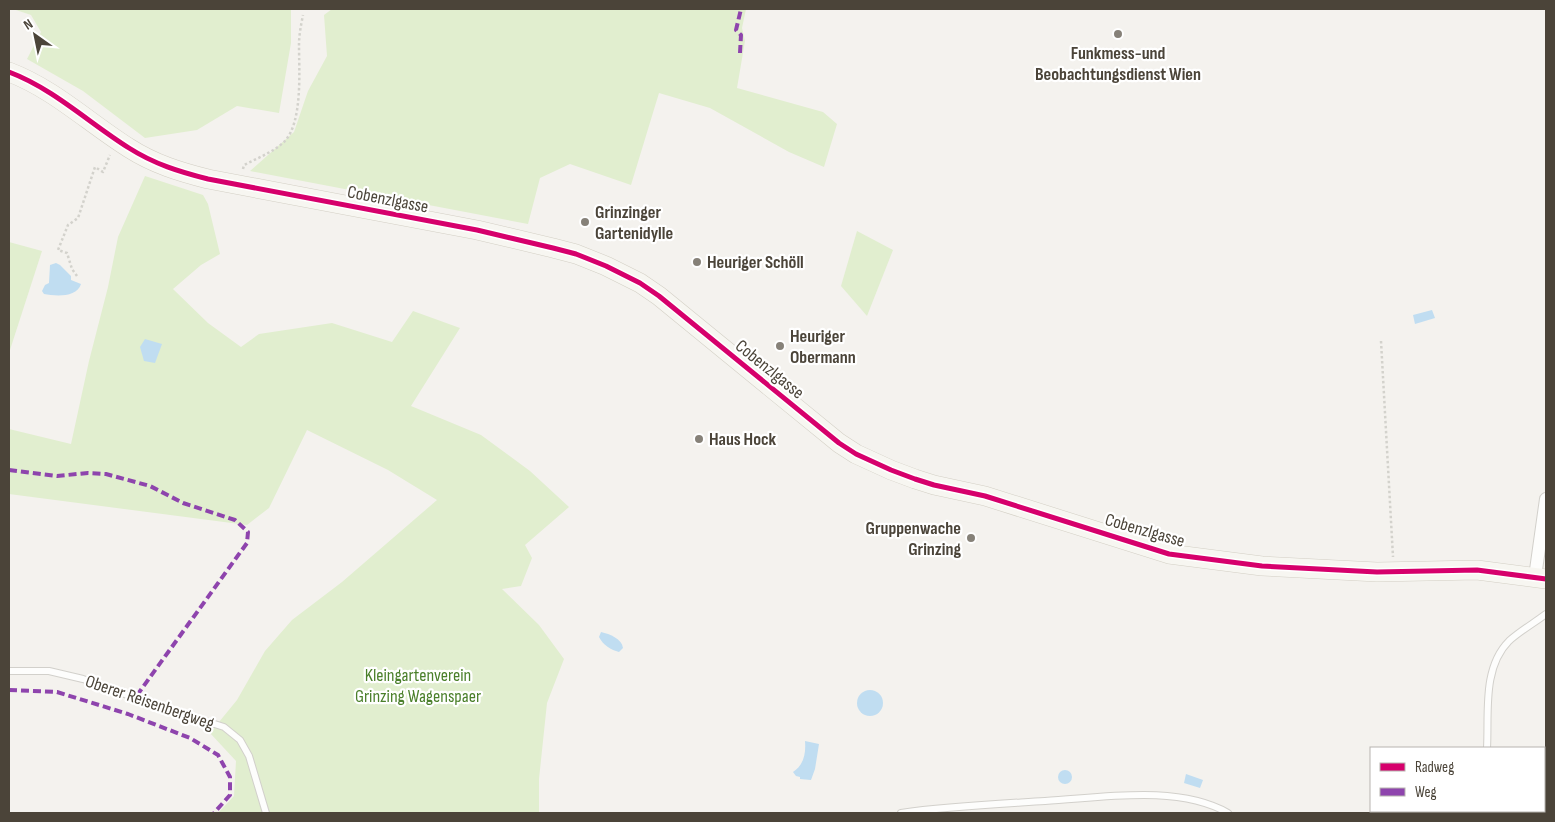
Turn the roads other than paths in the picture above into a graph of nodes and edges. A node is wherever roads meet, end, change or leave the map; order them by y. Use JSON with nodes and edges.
{"nodes":[{"id":1,"x":9,"y":72,"type":"edge"},
{"id":2,"x":1546,"y":498,"type":"edge"},
{"id":3,"x":1541,"y":578,"type":"edge"},
{"id":4,"x":1546,"y":614,"type":"edge"},
{"id":5,"x":9,"y":671,"type":"edge"},
{"id":6,"x":1487,"y":747,"type":"edge"},
{"id":7,"x":266,"y":813,"type":"edge"},
{"id":8,"x":901,"y":813,"type":"edge"},
{"id":9,"x":1228,"y":813,"type":"edge"}],
"edges":[{"from":1,"to":3,"type":"street","name":"Cobenzlgasse"},
{"from":2,"to":3,"type":"street"},
{"from":4,"to":6,"type":"lane"},
{"from":5,"to":7,"type":"lane","name":"Oberer Reisenbergweg"},
{"from":8,"to":9,"type":"lane"}]}
